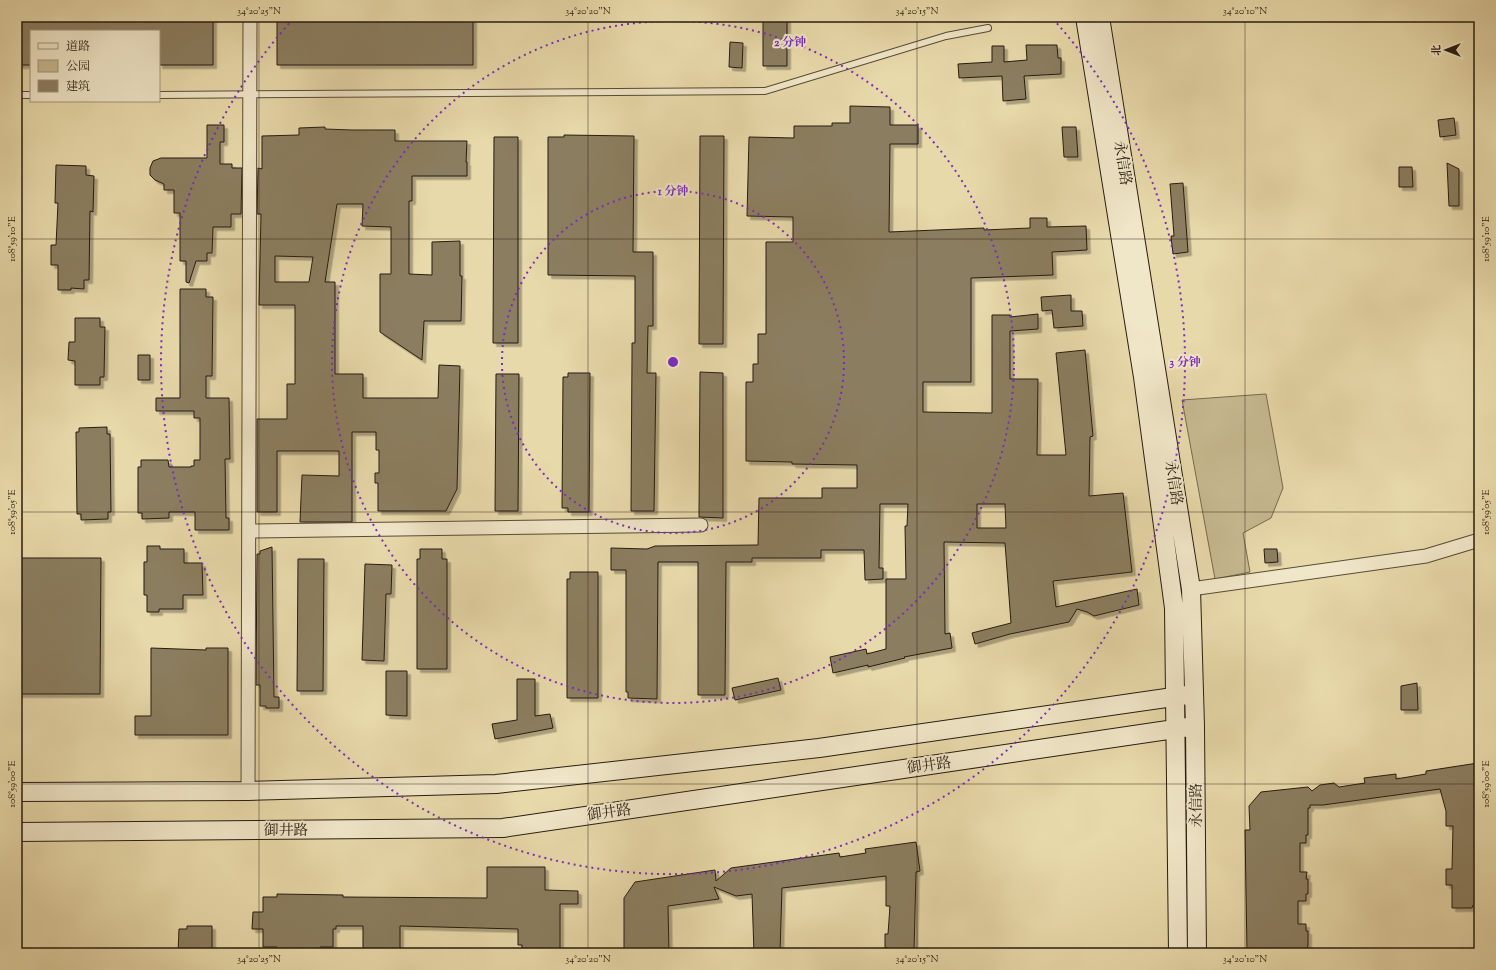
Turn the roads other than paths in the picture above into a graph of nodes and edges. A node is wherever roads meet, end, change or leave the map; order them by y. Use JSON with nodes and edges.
{"nodes":[{"id":1,"x":250,"y":17,"type":"edge"},
{"id":2,"x":1084,"y":17,"type":"edge"},
{"id":3,"x":1100,"y":17,"type":"edge"},
{"id":4,"x":988,"y":28,"type":"dead end"},
{"id":5,"x":17,"y":96,"type":"edge"},
{"id":6,"x":30,"y":96,"type":"edge"},
{"id":7,"x":160,"y":96,"type":"edge"},
{"id":8,"x":250,"y":96,"type":"junction"},
{"id":9,"x":701,"y":525,"type":"dead end"},
{"id":10,"x":249,"y":531,"type":"junction"},
{"id":11,"x":1479,"y":540,"type":"edge"},
{"id":12,"x":1191,"y":588,"type":"junction"},
{"id":13,"x":1194,"y":694,"type":"junction"},
{"id":14,"x":1175,"y":696,"type":"junction"},
{"id":15,"x":1195,"y":726,"type":"junction"},
{"id":16,"x":1176,"y":729,"type":"junction"},
{"id":17,"x":248,"y":791,"type":"junction"},
{"id":18,"x":17,"y":792,"type":"edge"},
{"id":19,"x":17,"y":832,"type":"edge"},
{"id":20,"x":1178,"y":953,"type":"edge"},
{"id":21,"x":1197,"y":953,"type":"edge"}],
"edges":[{"from":1,"to":8,"type":"street"},
{"from":2,"to":14,"type":"street","name":"永信路"},
{"from":3,"to":12,"type":"street","name":"永信路"},
{"from":4,"to":8,"type":"lane"},
{"from":5,"to":6,"type":"lane"},
{"from":7,"to":8,"type":"lane"},
{"from":8,"to":10,"type":"street"},
{"from":9,"to":10,"type":"street"},
{"from":10,"to":17,"type":"street"},
{"from":11,"to":12,"type":"street"},
{"from":12,"to":13,"type":"street","name":"永信路"},
{"from":13,"to":14,"type":"street"},
{"from":13,"to":15,"type":"street","name":"永信路"},
{"from":14,"to":16,"type":"street","name":"永信路"},
{"from":14,"to":17,"type":"street"},
{"from":15,"to":16,"type":"street","name":"御井路"},
{"from":15,"to":21,"type":"street","name":"永信路"},
{"from":16,"to":19,"type":"street","name":"御井路"},
{"from":16,"to":20,"type":"street","name":"永信路"},
{"from":17,"to":18,"type":"street"}]}
